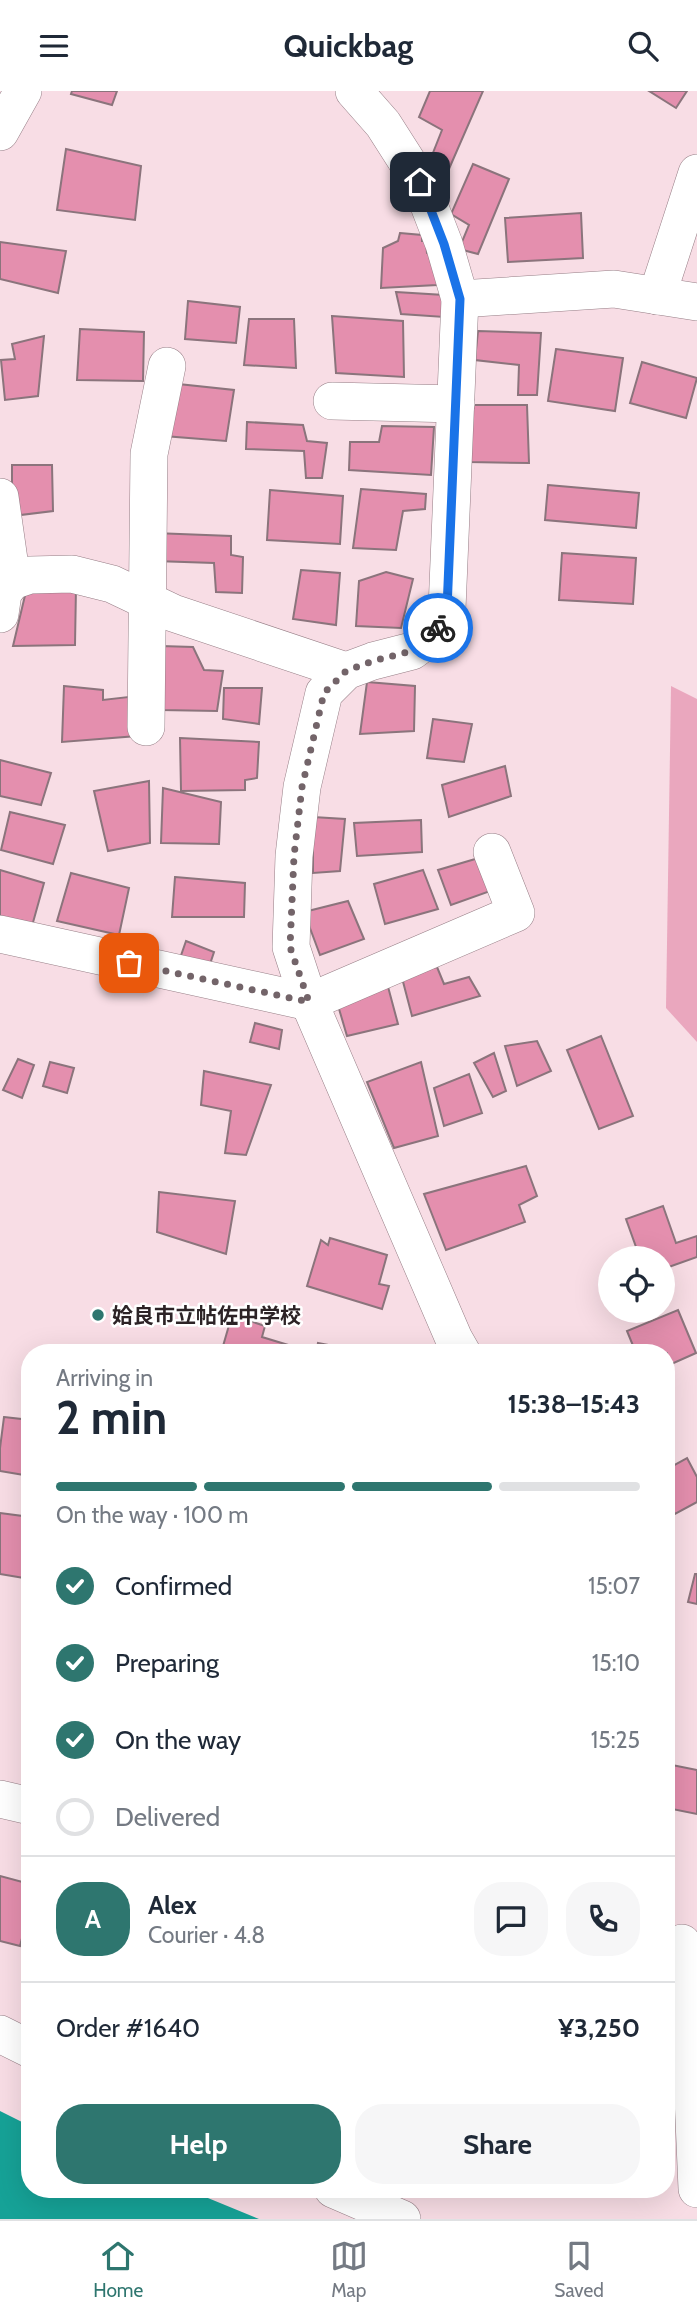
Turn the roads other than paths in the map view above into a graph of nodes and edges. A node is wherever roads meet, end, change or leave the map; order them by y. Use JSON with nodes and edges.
{"nodes":[{"id":1,"x":23,"y":91,"type":"edge"},
{"id":2,"x":354,"y":91,"type":"edge"},
{"id":3,"x":0,"y":132,"type":"edge"},
{"id":4,"x":697,"y":173,"type":"edge"},
{"id":5,"x":657,"y":296,"type":"junction"},
{"id":6,"x":460,"y":299,"type":"junction"},
{"id":7,"x":697,"y":302,"type":"edge"},
{"id":8,"x":167,"y":366,"type":"dead end"},
{"id":9,"x":332,"y":401,"type":"dead end"},
{"id":10,"x":456,"y":404,"type":"junction"},
{"id":11,"x":0,"y":497,"type":"edge"},
{"id":12,"x":4,"y":595,"type":"edge"},
{"id":13,"x":147,"y":601,"type":"junction"},
{"id":14,"x":346,"y":671,"type":"junction"},
{"id":15,"x":146,"y":727,"type":"dead end"},
{"id":16,"x":492,"y":852,"type":"dead end"},
{"id":17,"x":0,"y":934,"type":"edge"},
{"id":18,"x":309,"y":1002,"type":"junction"},
{"id":19,"x":458,"y":1344,"type":"edge"},
{"id":20,"x":0,"y":1800,"type":"edge"},
{"id":21,"x":21,"y":1804,"type":"edge"},
{"id":22,"x":682,"y":1943,"type":"edge"},
{"id":23,"x":0,"y":2034,"type":"edge"},
{"id":24,"x":21,"y":2044,"type":"edge"},
{"id":25,"x":697,"y":2189,"type":"edge"},
{"id":26,"x":354,"y":2198,"type":"edge"},
{"id":27,"x":402,"y":2219,"type":"edge"}],
"edges":[{"from":1,"to":3,"type":"street"},
{"from":2,"to":6,"type":"street"},
{"from":4,"to":5,"type":"street"},
{"from":5,"to":6,"type":"street"},
{"from":5,"to":7,"type":"street"},
{"from":6,"to":10,"type":"street"},
{"from":8,"to":13,"type":"street"},
{"from":9,"to":10,"type":"street"},
{"from":10,"to":14,"type":"street"},
{"from":11,"to":12,"type":"street"},
{"from":12,"to":13,"type":"street"},
{"from":13,"to":14,"type":"street"},
{"from":13,"to":15,"type":"street"},
{"from":14,"to":18,"type":"street"},
{"from":16,"to":18,"type":"street"},
{"from":17,"to":18,"type":"street"},
{"from":18,"to":19,"type":"street"},
{"from":20,"to":21,"type":"street"},
{"from":22,"to":25,"type":"street"},
{"from":23,"to":24,"type":"street"},
{"from":26,"to":27,"type":"street"}]}
